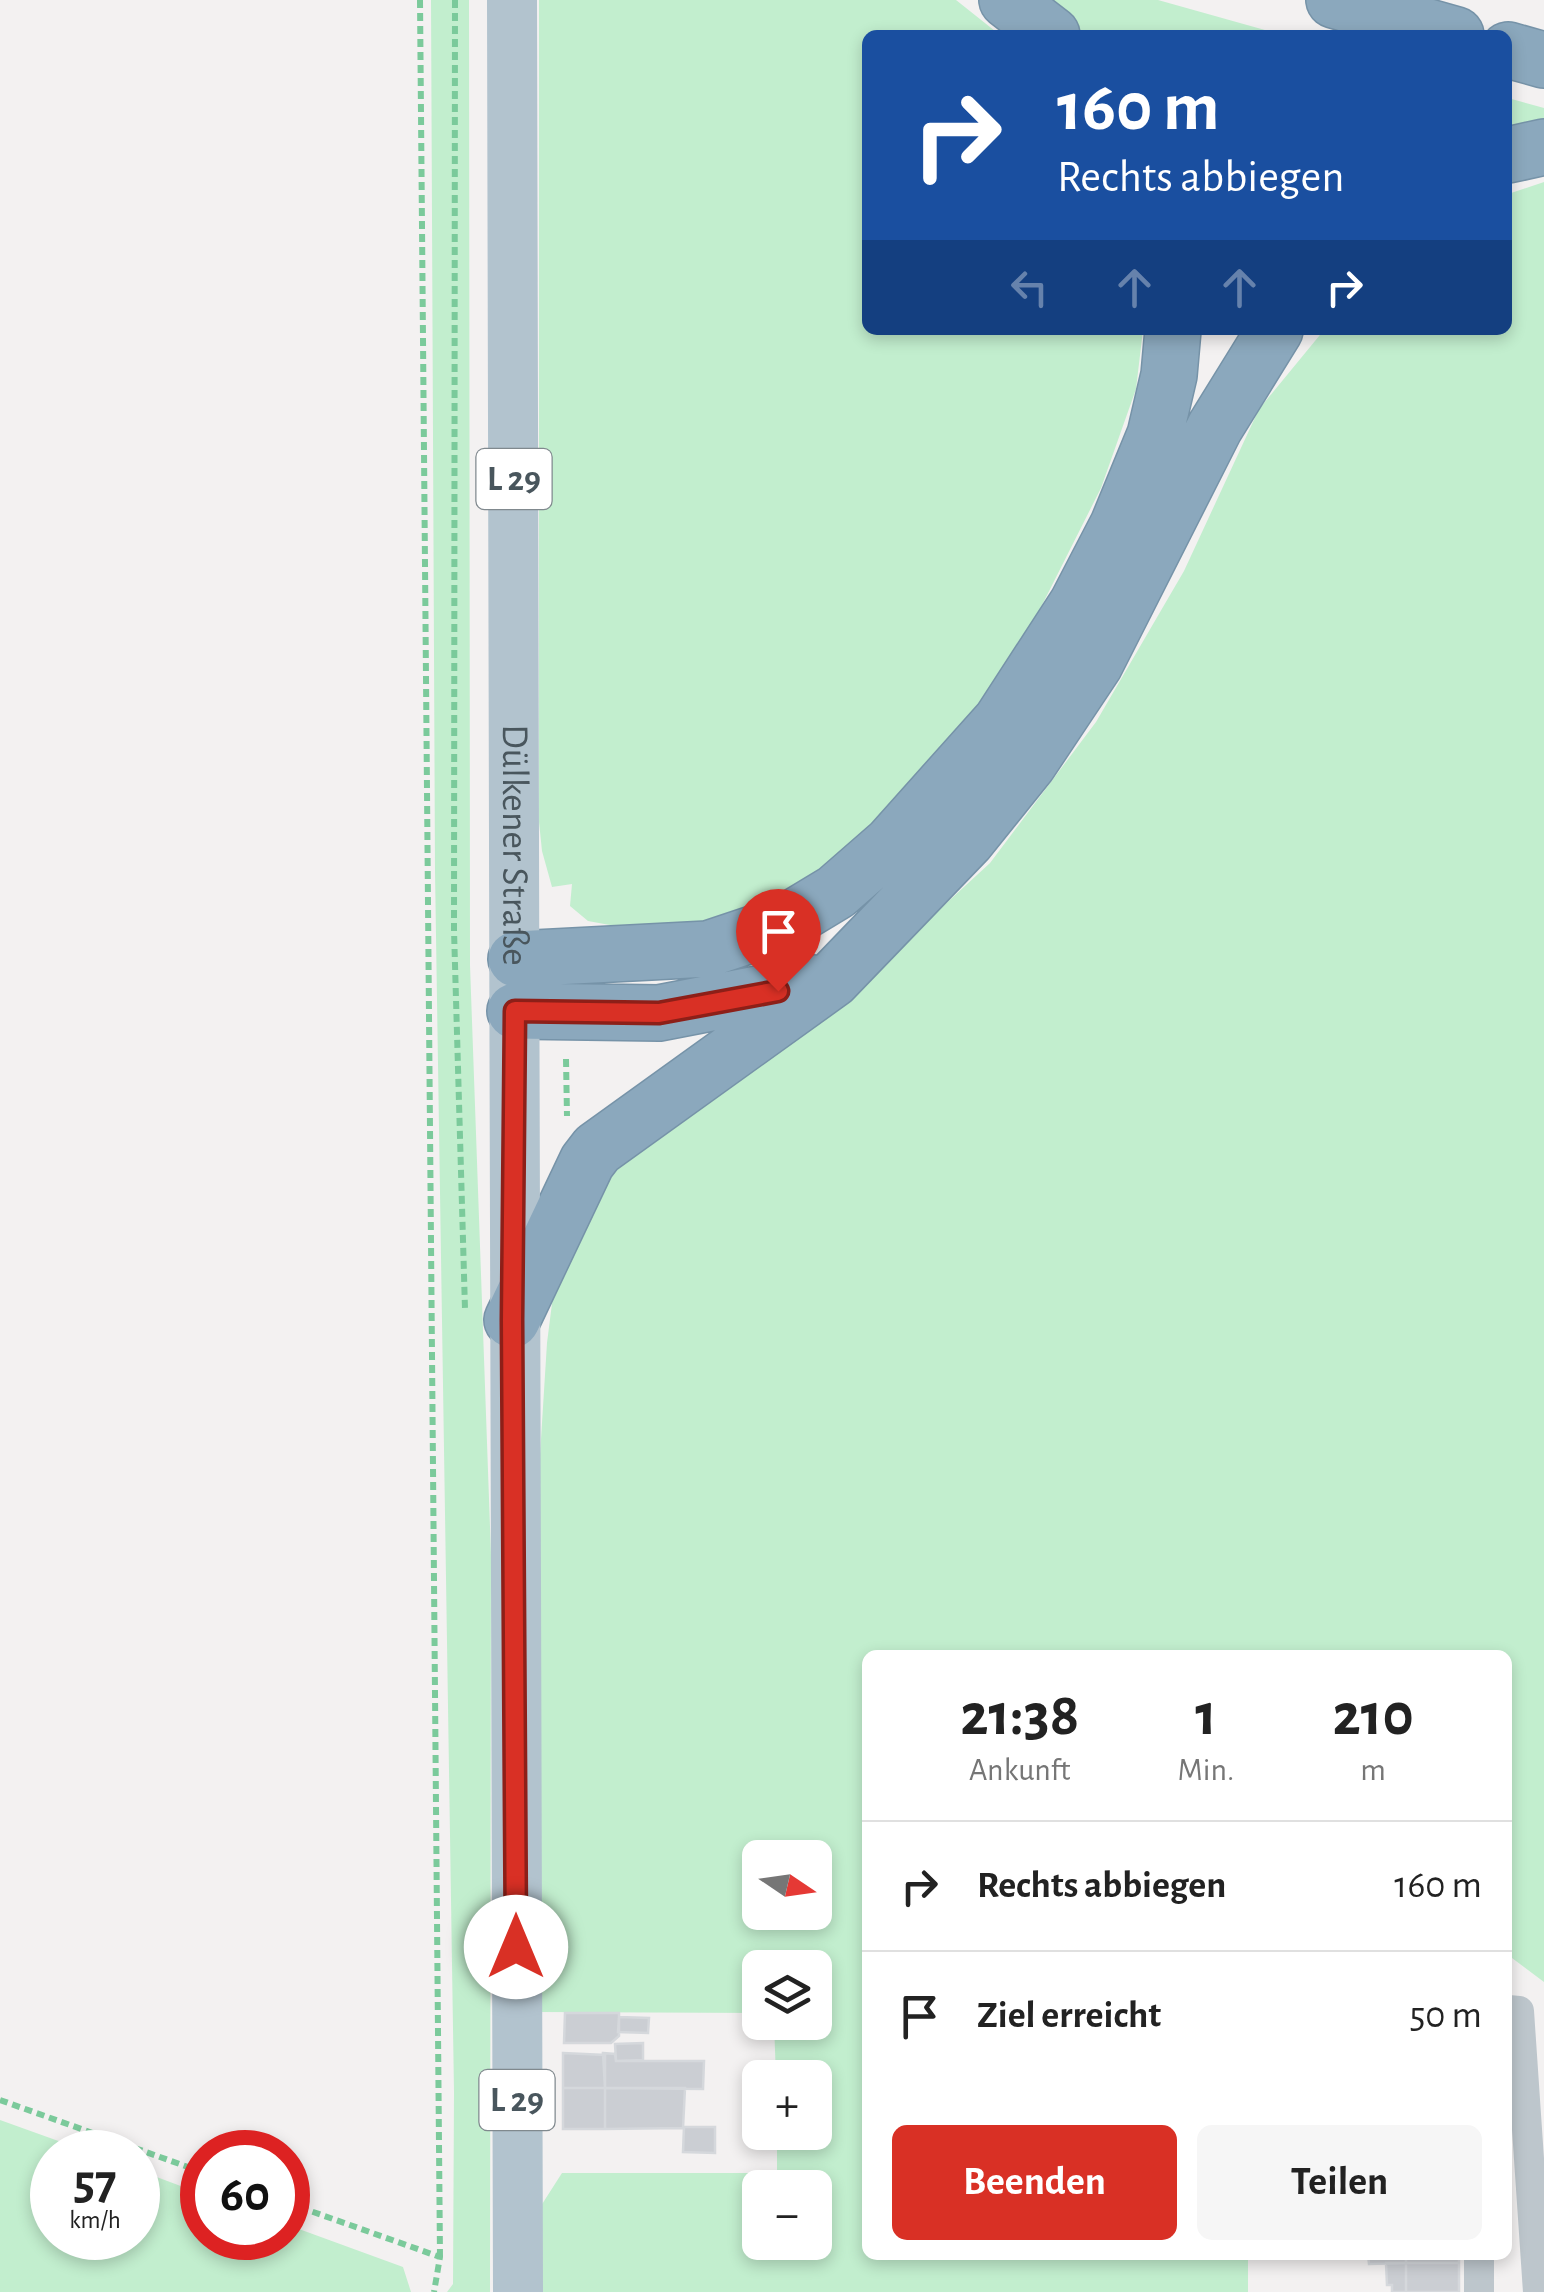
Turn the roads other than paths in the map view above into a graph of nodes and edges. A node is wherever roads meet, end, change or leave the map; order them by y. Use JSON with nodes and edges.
{"nodes":[{"id":1,"x":512,"y":0,"type":"edge"},
{"id":2,"x":1007,"y":0,"type":"edge"},
{"id":3,"x":1334,"y":0,"type":"edge"},
{"id":4,"x":1046,"y":30,"type":"edge"},
{"id":5,"x":1439,"y":30,"type":"edge"},
{"id":6,"x":1512,"y":51,"type":"edge"},
{"id":7,"x":1544,"y":60,"type":"edge"},
{"id":8,"x":1544,"y":148,"type":"edge"},
{"id":9,"x":1512,"y":155,"type":"edge"},
{"id":10,"x":1172,"y":335,"type":"edge"},
{"id":11,"x":1272,"y":335,"type":"edge"},
{"id":12,"x":832,"y":980,"type":"junction"},
{"id":13,"x":516,"y":985,"type":"junction"},
{"id":14,"x":489,"y":1317,"type":"junction"},
{"id":15,"x":1512,"y":2010,"type":"edge"},
{"id":16,"x":1479,"y":2260,"type":"edge"},
{"id":17,"x":518,"y":2292,"type":"edge"},
{"id":18,"x":1479,"y":2292,"type":"edge"},
{"id":19,"x":1538,"y":2292,"type":"edge"}],
"edges":[{"from":1,"to":13,"type":"main road","name":"Dülkener Straße","number":"L 29"},
{"from":2,"to":4,"type":"highway"},
{"from":3,"to":5,"type":"highway"},
{"from":6,"to":7,"type":"highway"},
{"from":8,"to":9,"type":"highway"},
{"from":10,"to":13,"type":"highway"},
{"from":11,"to":12,"type":"highway"},
{"from":12,"to":13,"type":"highway"},
{"from":12,"to":14,"type":"highway"},
{"from":13,"to":14,"type":"main road","name":"Dülkener Straße","number":"L 29"},
{"from":14,"to":17,"type":"main road","name":"Dülkener Straße","number":"L 29"},
{"from":15,"to":19,"type":"street"},
{"from":16,"to":18,"type":"street"}]}
